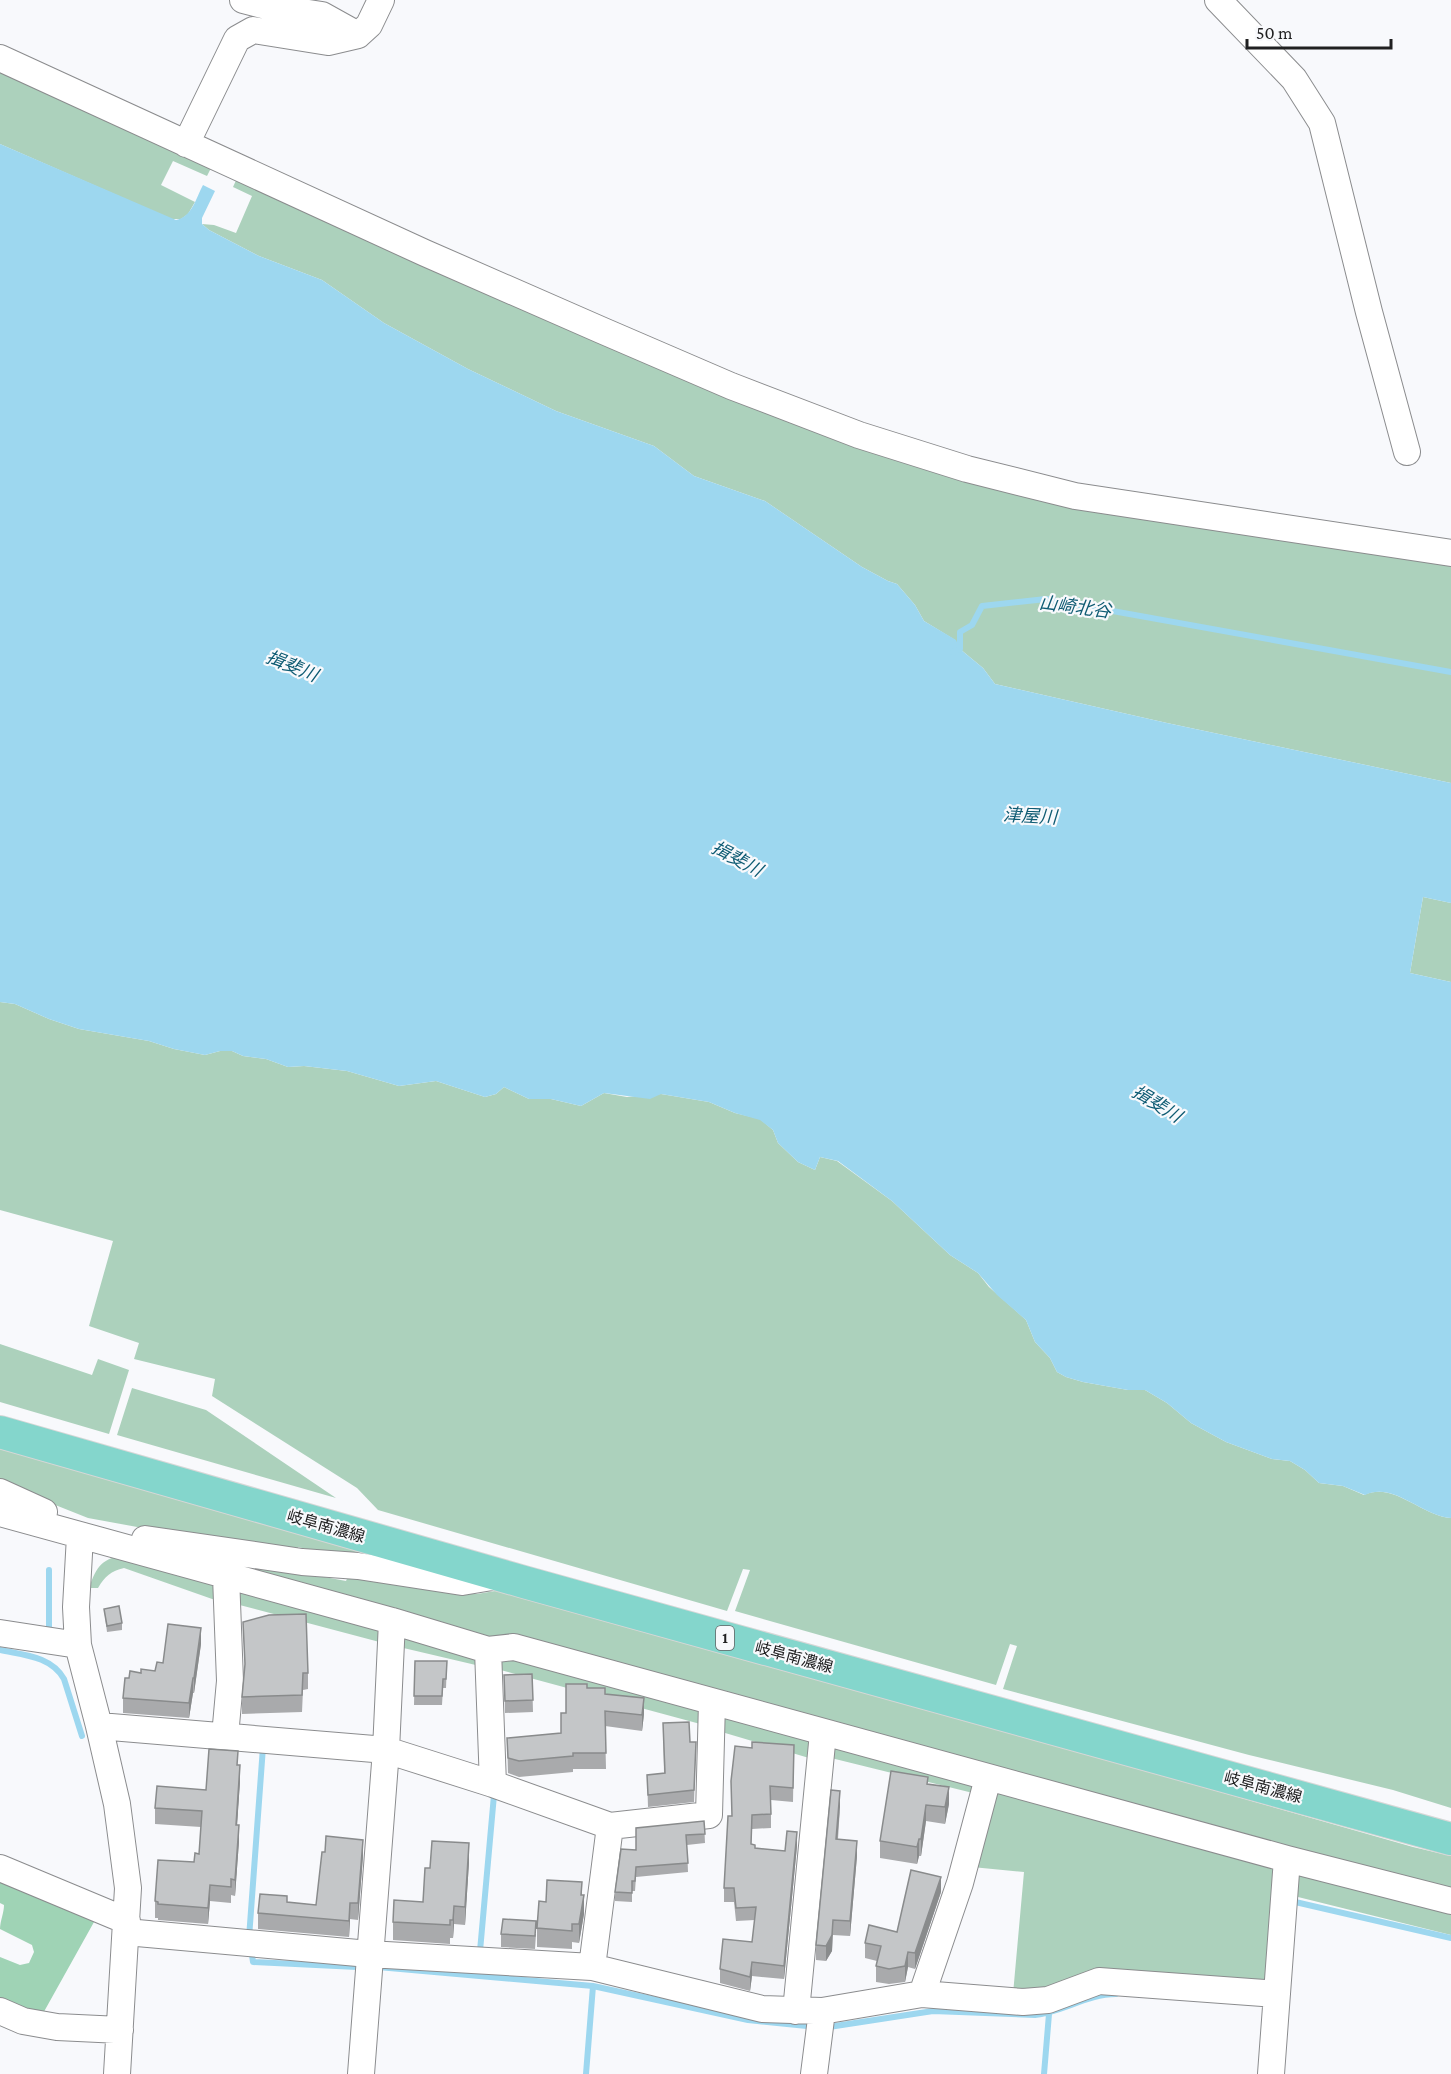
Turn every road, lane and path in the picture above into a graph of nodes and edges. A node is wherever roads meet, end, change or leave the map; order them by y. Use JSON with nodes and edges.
{"nodes":[{"id":1,"x":243,"y":0,"type":"edge"},
{"id":2,"x":381,"y":0,"type":"edge"},
{"id":3,"x":1218,"y":0,"type":"edge"},
{"id":4,"x":358,"y":35,"type":"junction"},
{"id":5,"x":0,"y":58,"type":"edge"},
{"id":6,"x":186,"y":144,"type":"junction"},
{"id":7,"x":1407,"y":452,"type":"dead end"},
{"id":8,"x":1451,"y":553,"type":"edge"},
{"id":9,"x":0,"y":1432,"type":"edge"},
{"id":10,"x":0,"y":1492,"type":"edge"},
{"id":11,"x":0,"y":1513,"type":"edge"},
{"id":12,"x":80,"y":1536,"type":"junction"},
{"id":13,"x":226,"y":1576,"type":"junction"},
{"id":14,"x":502,"y":1576,"type":"junction"},
{"id":15,"x":393,"y":1621,"type":"junction"},
{"id":16,"x":0,"y":1633,"type":"edge"},
{"id":17,"x":78,"y":1645,"type":"junction"},
{"id":18,"x":488,"y":1650,"type":"junction"},
{"id":19,"x":712,"y":1702,"type":"junction"},
{"id":20,"x":99,"y":1726,"type":"junction"},
{"id":21,"x":823,"y":1733,"type":"junction"},
{"id":22,"x":225,"y":1736,"type":"junction"},
{"id":23,"x":386,"y":1750,"type":"junction"},
{"id":24,"x":988,"y":1778,"type":"junction"},
{"id":25,"x":493,"y":1784,"type":"junction"},
{"id":26,"x":610,"y":1826,"type":"junction"},
{"id":27,"x":1451,"y":1839,"type":"edge"},
{"id":28,"x":1287,"y":1859,"type":"junction"},
{"id":29,"x":0,"y":1868,"type":"edge"},
{"id":30,"x":1451,"y":1901,"type":"edge"},
{"id":31,"x":127,"y":1926,"type":"junction"},
{"id":32,"x":369,"y":1954,"type":"junction"},
{"id":33,"x":592,"y":1967,"type":"junction"},
{"id":34,"x":922,"y":1994,"type":"junction"},
{"id":35,"x":1277,"y":1994,"type":"junction"},
{"id":36,"x":0,"y":2011,"type":"edge"},
{"id":37,"x":796,"y":2011,"type":"junction"},
{"id":38,"x":822,"y":2011,"type":"junction"},
{"id":39,"x":120,"y":2030,"type":"junction"},
{"id":40,"x":117,"y":2074,"type":"edge"},
{"id":41,"x":361,"y":2074,"type":"edge"},
{"id":42,"x":814,"y":2074,"type":"edge"},
{"id":43,"x":1271,"y":2074,"type":"edge"}],
"edges":[{"from":1,"to":4,"type":"street"},
{"from":2,"to":4,"type":"street"},
{"from":3,"to":7,"type":"street"},
{"from":4,"to":6,"type":"street"},
{"from":5,"to":6,"type":"street"},
{"from":6,"to":8,"type":"street"},
{"from":9,"to":14,"type":"main road","name":"岐阜南濃線","number":"1"},
{"from":10,"to":12,"type":"street"},
{"from":11,"to":12,"type":"street"},
{"from":12,"to":13,"type":"street"},
{"from":12,"to":14,"type":"street"},
{"from":12,"to":17,"type":"street"},
{"from":13,"to":15,"type":"street"},
{"from":13,"to":22,"type":"street"},
{"from":14,"to":27,"type":"main road","name":"岐阜南濃線","number":"1"},
{"from":15,"to":18,"type":"street"},
{"from":15,"to":23,"type":"street"},
{"from":16,"to":17,"type":"street"},
{"from":17,"to":20,"type":"street"},
{"from":18,"to":19,"type":"street"},
{"from":18,"to":25,"type":"street"},
{"from":19,"to":21,"type":"street"},
{"from":19,"to":26,"type":"street"},
{"from":20,"to":22,"type":"street"},
{"from":20,"to":31,"type":"street"},
{"from":21,"to":24,"type":"street"},
{"from":21,"to":37,"type":"street"},
{"from":22,"to":23,"type":"street"},
{"from":23,"to":25,"type":"street"},
{"from":23,"to":32,"type":"street"},
{"from":24,"to":28,"type":"street"},
{"from":24,"to":34,"type":"street"},
{"from":25,"to":26,"type":"street"},
{"from":26,"to":33,"type":"street"},
{"from":28,"to":30,"type":"street"},
{"from":28,"to":35,"type":"street"},
{"from":29,"to":31,"type":"street"},
{"from":31,"to":32,"type":"street"},
{"from":31,"to":39,"type":"street"},
{"from":32,"to":33,"type":"street"},
{"from":32,"to":41,"type":"street"},
{"from":33,"to":37,"type":"street"},
{"from":34,"to":35,"type":"street"},
{"from":34,"to":38,"type":"street"},
{"from":35,"to":43,"type":"street"},
{"from":36,"to":39,"type":"street"},
{"from":37,"to":38,"type":"street"},
{"from":38,"to":42,"type":"street"},
{"from":39,"to":40,"type":"street"}]}
